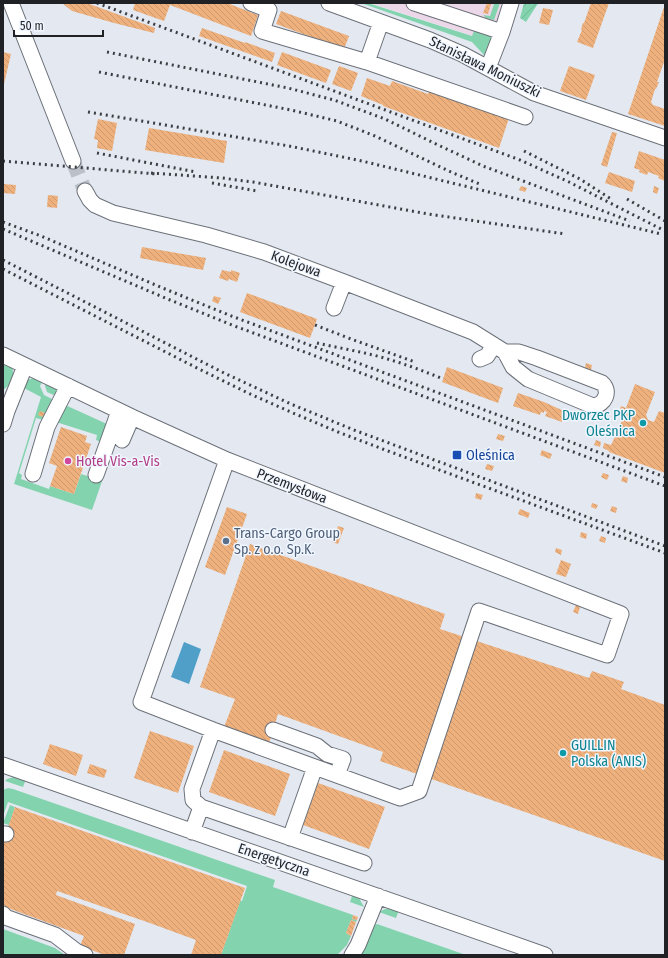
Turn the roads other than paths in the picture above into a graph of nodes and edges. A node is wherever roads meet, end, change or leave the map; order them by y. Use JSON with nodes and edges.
{"nodes":[{"id":1,"x":11,"y":3,"type":"edge"},
{"id":2,"x":251,"y":3,"type":"edge"},
{"id":3,"x":329,"y":3,"type":"edge"},
{"id":4,"x":414,"y":3,"type":"edge"},
{"id":5,"x":511,"y":3,"type":"edge"},
{"id":6,"x":381,"y":22,"type":"junction"},
{"id":7,"x":502,"y":32,"type":"junction"},
{"id":8,"x":367,"y":62,"type":"junction"},
{"id":9,"x":488,"y":68,"type":"junction"},
{"id":10,"x":525,"y":117,"type":"dead end"},
{"id":11,"x":665,"y":138,"type":"edge"},
{"id":12,"x":73,"y":161,"type":"tunnel mouth"},
{"id":13,"x":85,"y":190,"type":"tunnel mouth"},
{"id":14,"x":344,"y":282,"type":"junction"},
{"id":15,"x":334,"y":308,"type":"dead end"},
{"id":16,"x":500,"y":348,"type":"junction"},
{"id":17,"x":3,"y":355,"type":"edge"},
{"id":18,"x":480,"y":359,"type":"dead end"},
{"id":19,"x":25,"y":366,"type":"junction"},
{"id":20,"x":68,"y":386,"type":"junction"},
{"id":21,"x":126,"y":414,"type":"junction"},
{"id":22,"x":4,"y":415,"type":"edge"},
{"id":23,"x":122,"y":440,"type":"dead end"},
{"id":24,"x":227,"y":460,"type":"junction"},
{"id":25,"x":33,"y":474,"type":"dead end"},
{"id":26,"x":96,"y":475,"type":"dead end"},
{"id":27,"x":213,"y":730,"type":"junction"},
{"id":28,"x":272,"y":734,"type":"dead end"},
{"id":29,"x":3,"y":765,"type":"edge"},
{"id":30,"x":315,"y":767,"type":"junction"},
{"id":31,"x":337,"y":775,"type":"junction"},
{"id":32,"x":201,"y":807,"type":"junction"},
{"id":33,"x":192,"y":832,"type":"junction"},
{"id":34,"x":290,"y":838,"type":"junction"},
{"id":35,"x":364,"y":863,"type":"dead end"},
{"id":36,"x":378,"y":896,"type":"junction"},
{"id":37,"x":3,"y":914,"type":"edge"},
{"id":38,"x":85,"y":955,"type":"edge"},
{"id":39,"x":352,"y":955,"type":"edge"},
{"id":40,"x":545,"y":955,"type":"edge"}],
"edges":[{"from":1,"to":12,"type":"street"},
{"from":2,"to":8,"type":"street"},
{"from":3,"to":6,"type":"street","name":"Stanisława Moniuszki"},
{"from":4,"to":7,"type":"street"},
{"from":5,"to":7,"type":"street"},
{"from":6,"to":8,"type":"street"},
{"from":6,"to":9,"type":"street","name":"Stanisława Moniuszki"},
{"from":7,"to":9,"type":"street"},
{"from":8,"to":10,"type":"street"},
{"from":9,"to":11,"type":"street","name":"Stanisława Moniuszki"},
{"from":13,"to":14,"type":"street","name":"Kolejowa"},
{"from":14,"to":15,"type":"street"},
{"from":14,"to":16,"type":"street","name":"Kolejowa"},
{"from":16,"to":16,"type":"street","name":"Kolejowa"},
{"from":16,"to":18,"type":"street"},
{"from":17,"to":19,"type":"street","name":"Przemysłowa"},
{"from":19,"to":20,"type":"street","name":"Przemysłowa"},
{"from":19,"to":22,"type":"street"},
{"from":20,"to":21,"type":"street","name":"Przemysłowa"},
{"from":20,"to":25,"type":"street"},
{"from":21,"to":23,"type":"street"},
{"from":21,"to":24,"type":"street","name":"Przemysłowa"},
{"from":21,"to":26,"type":"street"},
{"from":24,"to":27,"type":"street"},
{"from":24,"to":31,"type":"street","name":"Przemysłowa"},
{"from":27,"to":30,"type":"street"},
{"from":27,"to":32,"type":"street"},
{"from":28,"to":31,"type":"street"},
{"from":29,"to":33,"type":"street","name":"Energetyczna"},
{"from":30,"to":31,"type":"street"},
{"from":30,"to":34,"type":"street"},
{"from":32,"to":33,"type":"street"},
{"from":32,"to":34,"type":"street"},
{"from":33,"to":36,"type":"street","name":"Energetyczna"},
{"from":34,"to":35,"type":"street"},
{"from":36,"to":39,"type":"street"},
{"from":36,"to":40,"type":"street","name":"Energetyczna"},
{"from":37,"to":38,"type":"street"}]}
